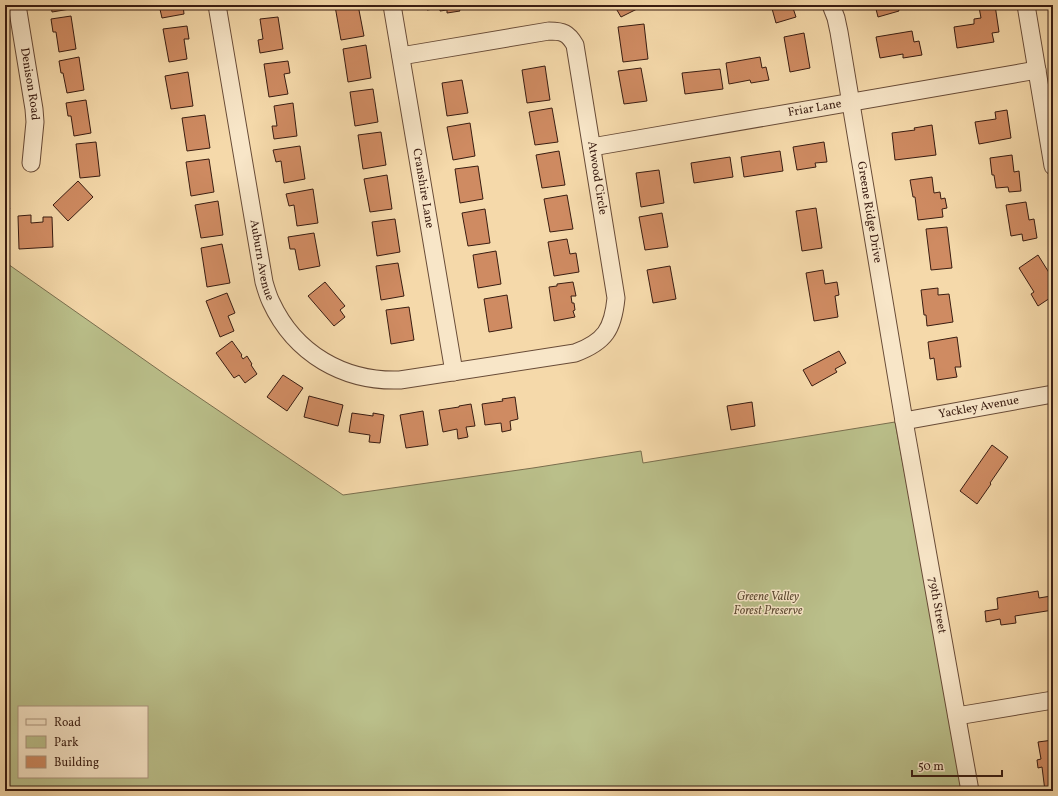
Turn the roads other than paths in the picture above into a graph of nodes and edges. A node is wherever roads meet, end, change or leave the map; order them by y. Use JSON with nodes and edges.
{"nodes":[{"id":1,"x":17,"y":5,"type":"edge"},
{"id":2,"x":217,"y":5,"type":"edge"},
{"id":3,"x":392,"y":5,"type":"edge"},
{"id":4,"x":831,"y":5,"type":"edge"},
{"id":5,"x":1026,"y":5,"type":"edge"},
{"id":6,"x":401,"y":56,"type":"junction"},
{"id":7,"x":1037,"y":70,"type":"junction"},
{"id":8,"x":851,"y":102,"type":"junction"},
{"id":9,"x":592,"y":146,"type":"junction"},
{"id":10,"x":31,"y":162,"type":"dead end"},
{"id":11,"x":1053,"y":166,"type":"edge"},
{"id":12,"x":454,"y":372,"type":"junction"},
{"id":13,"x":1053,"y":394,"type":"edge"},
{"id":14,"x":904,"y":421,"type":"junction"},
{"id":15,"x":1053,"y":700,"type":"edge"},
{"id":16,"x":958,"y":716,"type":"junction"},
{"id":17,"x":970,"y":791,"type":"edge"}],
"edges":[{"from":1,"to":10,"type":"street","name":"Denison Road"},
{"from":2,"to":12,"type":"street","name":"Auburn Avenue"},
{"from":3,"to":6,"type":"street","name":"Cranshire Lane"},
{"from":4,"to":8,"type":"street","name":"Greene Ridge Drive"},
{"from":5,"to":7,"type":"street"},
{"from":6,"to":9,"type":"street","name":"Atwood Circle"},
{"from":6,"to":12,"type":"street","name":"Cranshire Lane"},
{"from":7,"to":8,"type":"street","name":"Friar Lane"},
{"from":7,"to":11,"type":"street"},
{"from":8,"to":9,"type":"street","name":"Friar Lane"},
{"from":8,"to":14,"type":"street","name":"Greene Ridge Drive"},
{"from":9,"to":12,"type":"street","name":"Atwood Circle"},
{"from":13,"to":14,"type":"street","name":"Yackley Avenue"},
{"from":14,"to":16,"type":"street","name":"79th Street"},
{"from":15,"to":16,"type":"street"},
{"from":16,"to":17,"type":"street","name":"79th Street"}]}
